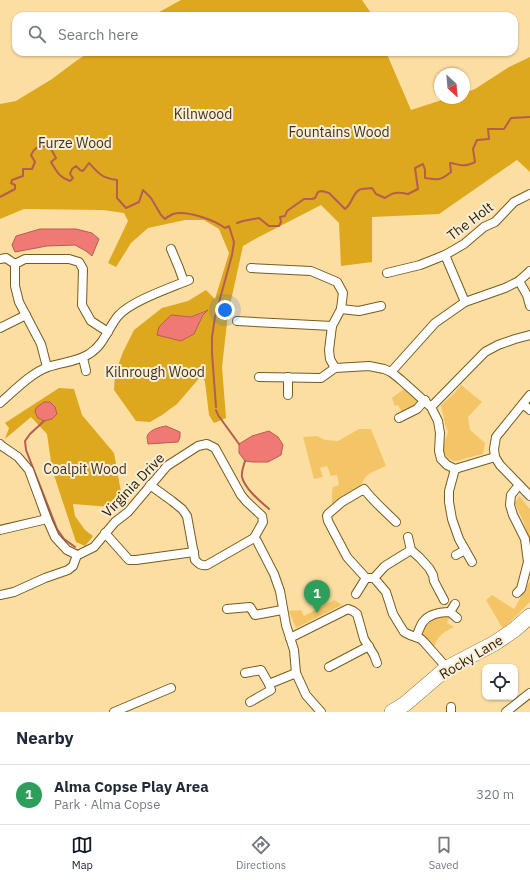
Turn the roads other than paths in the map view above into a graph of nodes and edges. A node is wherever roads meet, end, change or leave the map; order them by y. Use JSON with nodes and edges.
{"nodes":[{"id":1,"x":530,"y":194,"type":"edge"},
{"id":2,"x":170,"y":249,"type":"dead end"},
{"id":3,"x":445,"y":255,"type":"junction"},
{"id":4,"x":0,"y":259,"type":"edge"},
{"id":5,"x":15,"y":264,"type":"junction"},
{"id":6,"x":251,"y":268,"type":"dead end"},
{"id":7,"x":530,"y":271,"type":"edge"},
{"id":8,"x":387,"y":273,"type":"dead end"},
{"id":9,"x":519,"y":281,"type":"junction"},
{"id":10,"x":465,"y":302,"type":"junction"},
{"id":11,"x":380,"y":306,"type":"dead end"},
{"id":12,"x":530,"y":306,"type":"edge"},
{"id":13,"x":341,"y":309,"type":"junction"},
{"id":14,"x":26,"y":315,"type":"junction"},
{"id":15,"x":237,"y":321,"type":"dead end"},
{"id":16,"x":332,"y":326,"type":"junction"},
{"id":17,"x":0,"y":328,"type":"edge"},
{"id":18,"x":108,"y":332,"type":"junction"},
{"id":19,"x":530,"y":335,"type":"edge"},
{"id":20,"x":84,"y":358,"type":"junction"},
{"id":21,"x":47,"y":367,"type":"junction"},
{"id":22,"x":335,"y":368,"type":"junction"},
{"id":23,"x":86,"y":371,"type":"dead end"},
{"id":24,"x":391,"y":372,"type":"junction"},
{"id":25,"x":258,"y":377,"type":"dead end"},
{"id":26,"x":288,"y":377,"type":"junction"},
{"id":27,"x":288,"y":394,"type":"dead end"},
{"id":28,"x":530,"y":395,"type":"edge"},
{"id":29,"x":425,"y":400,"type":"junction"},
{"id":30,"x":0,"y":404,"type":"edge"},
{"id":31,"x":523,"y":404,"type":"junction"},
{"id":32,"x":431,"y":407,"type":"junction"},
{"id":33,"x":530,"y":410,"type":"edge"},
{"id":34,"x":399,"y":418,"type":"dead end"},
{"id":35,"x":0,"y":444,"type":"edge"},
{"id":36,"x":495,"y":457,"type":"junction"},
{"id":37,"x":455,"y":468,"type":"junction"},
{"id":38,"x":150,"y":485,"type":"junction"},
{"id":39,"x":519,"y":485,"type":"junction"},
{"id":40,"x":530,"y":496,"type":"edge"},
{"id":41,"x":47,"y":519,"type":"junction"},
{"id":42,"x":396,"y":522,"type":"dead end"},
{"id":43,"x":0,"y":530,"type":"edge"},
{"id":44,"x":105,"y":534,"type":"junction"},
{"id":45,"x":408,"y":537,"type":"dead end"},
{"id":46,"x":254,"y":538,"type":"junction"},
{"id":47,"x":411,"y":550,"type":"junction"},
{"id":48,"x":465,"y":550,"type":"junction"},
{"id":49,"x":194,"y":552,"type":"junction"},
{"id":50,"x":77,"y":555,"type":"junction"},
{"id":51,"x":456,"y":555,"type":"dead end"},
{"id":52,"x":472,"y":562,"type":"dead end"},
{"id":53,"x":370,"y":578,"type":"junction"},
{"id":54,"x":520,"y":591,"type":"dead end"},
{"id":55,"x":356,"y":594,"type":"dead end"},
{"id":56,"x":0,"y":595,"type":"edge"},
{"id":57,"x":444,"y":600,"type":"dead end"},
{"id":58,"x":455,"y":604,"type":"dead end"},
{"id":59,"x":227,"y":609,"type":"dead end"},
{"id":60,"x":282,"y":610,"type":"junction"},
{"id":61,"x":450,"y":612,"type":"junction"},
{"id":62,"x":530,"y":616,"type":"edge"},
{"id":63,"x":456,"y":618,"type":"dead end"},
{"id":64,"x":416,"y":637,"type":"junction"},
{"id":65,"x":290,"y":638,"type":"junction"},
{"id":66,"x":369,"y":646,"type":"junction"},
{"id":67,"x":378,"y":664,"type":"dead end"},
{"id":68,"x":329,"y":667,"type":"dead end"},
{"id":69,"x":447,"y":668,"type":"junction"},
{"id":70,"x":245,"y":673,"type":"dead end"},
{"id":71,"x":296,"y":673,"type":"junction"},
{"id":72,"x":269,"y":684,"type":"junction"},
{"id":73,"x":171,"y":688,"type":"dead end"},
{"id":74,"x":530,"y":693,"type":"edge"},
{"id":75,"x":250,"y":702,"type":"dead end"},
{"id":76,"x":114,"y":712,"type":"edge"},
{"id":77,"x":320,"y":712,"type":"edge"},
{"id":78,"x":392,"y":712,"type":"edge"},
{"id":79,"x":506,"y":712,"type":"edge"}],
"edges":[{"from":1,"to":3,"type":"street","name":"The Holt"},
{"from":2,"to":18,"type":"street"},
{"from":3,"to":8,"type":"street","name":"The Holt"},
{"from":3,"to":10,"type":"street","name":"The Holt"},
{"from":4,"to":5,"type":"street"},
{"from":5,"to":14,"type":"street"},
{"from":5,"to":18,"type":"street"},
{"from":6,"to":13,"type":"street"},
{"from":7,"to":9,"type":"street"},
{"from":9,"to":10,"type":"street"},
{"from":9,"to":12,"type":"street"},
{"from":10,"to":24,"type":"street"},
{"from":11,"to":13,"type":"street"},
{"from":13,"to":16,"type":"street"},
{"from":14,"to":17,"type":"street"},
{"from":14,"to":21,"type":"street"},
{"from":15,"to":16,"type":"street"},
{"from":16,"to":22,"type":"street"},
{"from":18,"to":20,"type":"street"},
{"from":19,"to":32,"type":"street"},
{"from":20,"to":21,"type":"street"},
{"from":20,"to":23,"type":"street"},
{"from":21,"to":30,"type":"street"},
{"from":22,"to":24,"type":"street"},
{"from":22,"to":26,"type":"street"},
{"from":24,"to":29,"type":"street"},
{"from":25,"to":26,"type":"street"},
{"from":26,"to":27,"type":"street"},
{"from":28,"to":31,"type":"street"},
{"from":29,"to":32,"type":"street"},
{"from":29,"to":34,"type":"street"},
{"from":31,"to":33,"type":"street"},
{"from":31,"to":36,"type":"street"},
{"from":32,"to":37,"type":"street"},
{"from":35,"to":41,"type":"street"},
{"from":36,"to":37,"type":"street"},
{"from":36,"to":39,"type":"street"},
{"from":37,"to":48,"type":"street"},
{"from":38,"to":44,"type":"street","name":"Virginia Drive"},
{"from":38,"to":46,"type":"street","name":"Virginia Drive"},
{"from":38,"to":49,"type":"street"},
{"from":39,"to":40,"type":"street"},
{"from":39,"to":54,"type":"street"},
{"from":41,"to":43,"type":"street"},
{"from":41,"to":50,"type":"street"},
{"from":42,"to":53,"type":"street"},
{"from":44,"to":49,"type":"street"},
{"from":44,"to":50,"type":"street","name":"Virginia Drive"},
{"from":45,"to":47,"type":"street"},
{"from":46,"to":49,"type":"street"},
{"from":46,"to":60,"type":"street"},
{"from":47,"to":53,"type":"street"},
{"from":47,"to":57,"type":"street"},
{"from":48,"to":51,"type":"street"},
{"from":48,"to":52,"type":"street"},
{"from":50,"to":56,"type":"street"},
{"from":53,"to":55,"type":"street"},
{"from":53,"to":64,"type":"street"},
{"from":58,"to":61,"type":"street"},
{"from":59,"to":60,"type":"street"},
{"from":60,"to":65,"type":"street"},
{"from":61,"to":63,"type":"street"},
{"from":61,"to":64,"type":"street"},
{"from":62,"to":69,"type":"highway","name":"Rocky Lane"},
{"from":64,"to":69,"type":"street"},
{"from":65,"to":66,"type":"street"},
{"from":65,"to":71,"type":"street"},
{"from":66,"to":67,"type":"street"},
{"from":66,"to":68,"type":"street"},
{"from":69,"to":78,"type":"highway","name":"Rocky Lane"},
{"from":70,"to":72,"type":"street"},
{"from":71,"to":72,"type":"street"},
{"from":71,"to":77,"type":"street"},
{"from":72,"to":75,"type":"street"},
{"from":73,"to":76,"type":"street"},
{"from":74,"to":79,"type":"street"}]}
